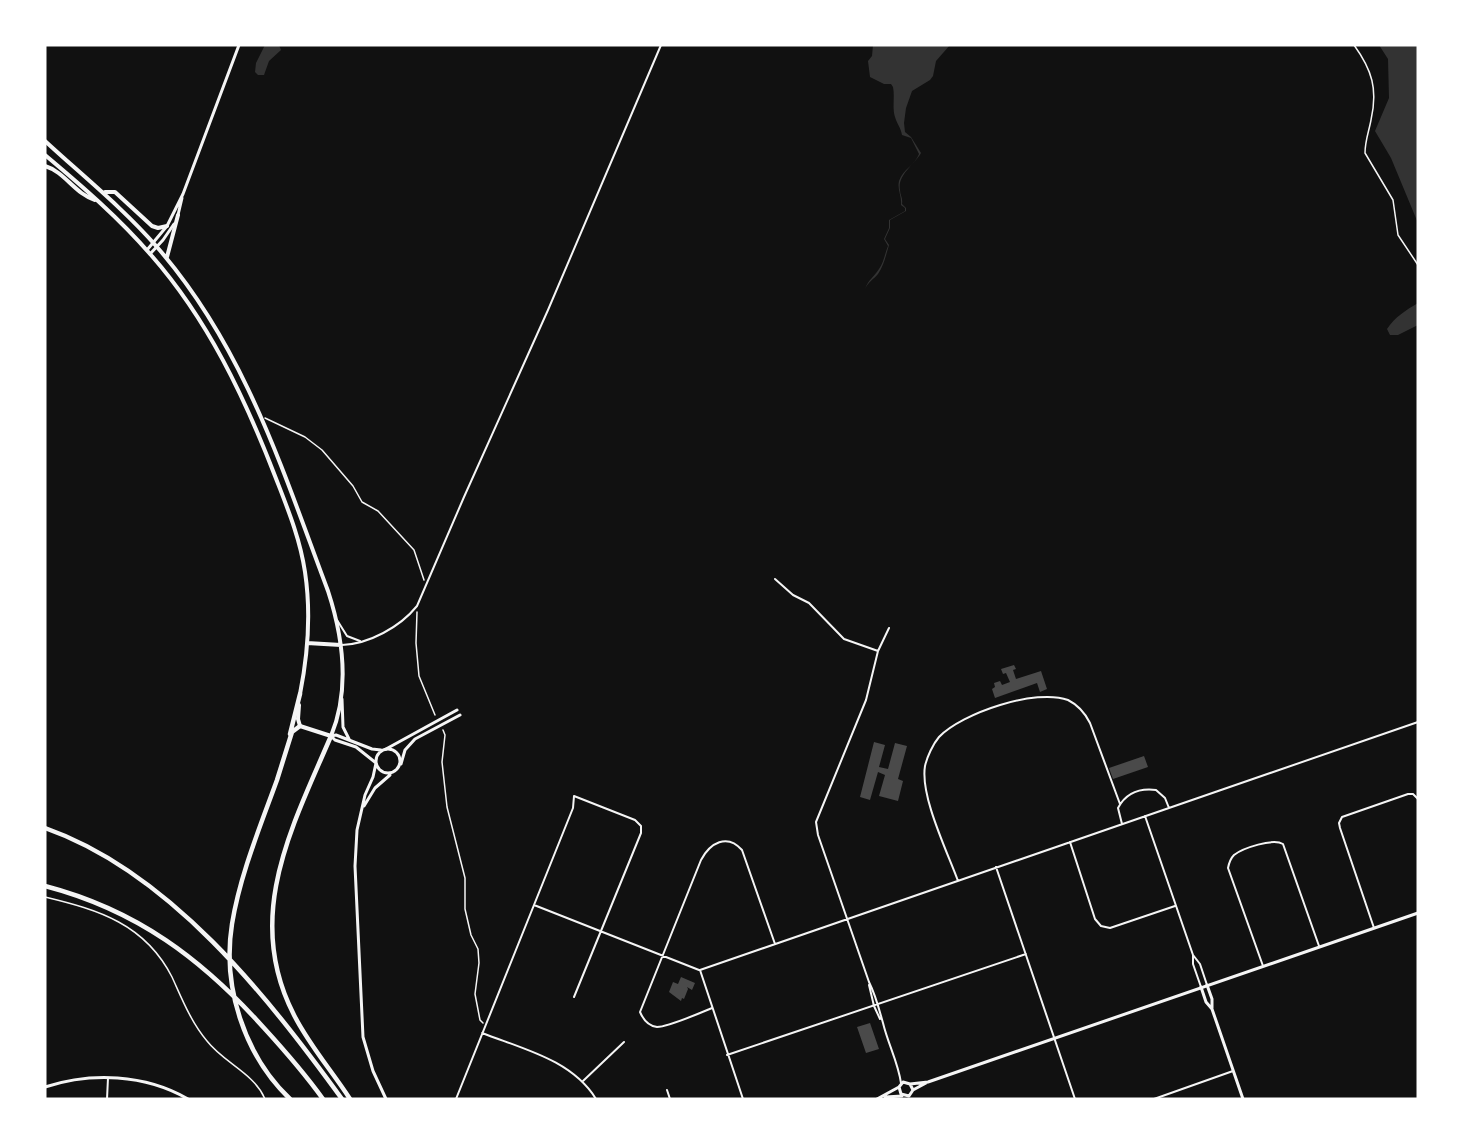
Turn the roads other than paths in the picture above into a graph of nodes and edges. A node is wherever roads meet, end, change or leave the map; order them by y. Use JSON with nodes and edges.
{"nodes":[{"id":1,"x":239,"y":45,"type":"edge"},
{"id":2,"x":661,"y":45,"type":"edge"},
{"id":3,"x":47,"y":143,"type":"edge"},
{"id":4,"x":45,"y":149,"type":"edge"},
{"id":5,"x":45,"y":155,"type":"edge"},
{"id":6,"x":45,"y":166,"type":"edge"},
{"id":7,"x":104,"y":192,"type":"junction"},
{"id":8,"x":183,"y":194,"type":"junction"},
{"id":9,"x":99,"y":202,"type":"junction"},
{"id":10,"x":178,"y":215,"type":"junction"},
{"id":11,"x":167,"y":226,"type":"junction"},
{"id":12,"x":155,"y":245,"type":"junction"},
{"id":13,"x":149,"y":252,"type":"junction"},
{"id":14,"x":168,"y":260,"type":"junction"},
{"id":15,"x":775,"y":579,"type":"dead end"},
{"id":16,"x":334,"y":612,"type":"junction"},
{"id":17,"x":889,"y":628,"type":"dead end"},
{"id":18,"x":362,"y":641,"type":"junction"},
{"id":19,"x":307,"y":643,"type":"junction"},
{"id":20,"x":341,"y":645,"type":"junction"},
{"id":21,"x":878,"y":651,"type":"junction"},
{"id":22,"x":342,"y":689,"type":"junction"},
{"id":23,"x":300,"y":694,"type":"junction"},
{"id":24,"x":457,"y":710,"type":"dead end"},
{"id":25,"x":460,"y":715,"type":"dead end"},
{"id":26,"x":1418,"y":722,"type":"edge"},
{"id":27,"x":300,"y":726,"type":"junction"},
{"id":28,"x":331,"y":736,"type":"junction"},
{"id":29,"x":350,"y":740,"type":"junction"},
{"id":30,"x":289,"y":742,"type":"junction"},
{"id":31,"x":385,"y":750,"type":"junction"},
{"id":32,"x":376,"y":763,"type":"junction"},
{"id":33,"x":400,"y":764,"type":"junction"},
{"id":34,"x":392,"y":773,"type":"junction"},
{"id":35,"x":1418,"y":799,"type":"edge"},
{"id":36,"x":1120,"y":804,"type":"junction"},
{"id":37,"x":363,"y":808,"type":"junction"},
{"id":38,"x":1169,"y":808,"type":"junction"},
{"id":39,"x":1145,"y":816,"type":"junction"},
{"id":40,"x":1122,"y":824,"type":"junction"},
{"id":41,"x":45,"y":828,"type":"edge"},
{"id":42,"x":1070,"y":842,"type":"junction"},
{"id":43,"x":1418,"y":862,"type":"edge"},
{"id":44,"x":996,"y":867,"type":"junction"},
{"id":45,"x":958,"y":881,"type":"junction"},
{"id":46,"x":45,"y":886,"type":"edge"},
{"id":47,"x":1418,"y":901,"type":"edge"},
{"id":48,"x":534,"y":905,"type":"junction"},
{"id":49,"x":1176,"y":906,"type":"junction"},
{"id":50,"x":1418,"y":913,"type":"edge"},
{"id":51,"x":847,"y":919,"type":"junction"},
{"id":52,"x":1374,"y":928,"type":"junction"},
{"id":53,"x":601,"y":932,"type":"junction"},
{"id":54,"x":775,"y":944,"type":"junction"},
{"id":55,"x":1319,"y":947,"type":"junction"},
{"id":56,"x":1026,"y":954,"type":"junction"},
{"id":57,"x":1194,"y":955,"type":"junction"},
{"id":58,"x":662,"y":956,"type":"junction"},
{"id":59,"x":1263,"y":966,"type":"junction"},
{"id":60,"x":700,"y":970,"type":"junction"},
{"id":61,"x":868,"y":982,"type":"junction"},
{"id":62,"x":1207,"y":985,"type":"junction"},
{"id":63,"x":1201,"y":987,"type":"junction"},
{"id":64,"x":574,"y":997,"type":"dead end"},
{"id":65,"x":879,"y":1004,"type":"junction"},
{"id":66,"x":874,"y":1006,"type":"junction"},
{"id":67,"x":712,"y":1008,"type":"junction"},
{"id":68,"x":1212,"y":1010,"type":"junction"},
{"id":69,"x":882,"y":1021,"type":"junction"},
{"id":70,"x":482,"y":1033,"type":"junction"},
{"id":71,"x":1055,"y":1038,"type":"junction"},
{"id":72,"x":624,"y":1042,"type":"dead end"},
{"id":73,"x":728,"y":1055,"type":"junction"},
{"id":74,"x":1233,"y":1071,"type":"junction"},
{"id":75,"x":899,"y":1072,"type":"junction"},
{"id":76,"x":108,"y":1078,"type":"junction"},
{"id":77,"x":583,"y":1081,"type":"junction"},
{"id":78,"x":928,"y":1082,"type":"junction"},
{"id":79,"x":908,"y":1083,"type":"junction"},
{"id":80,"x":900,"y":1085,"type":"junction"},
{"id":81,"x":45,"y":1087,"type":"edge"},
{"id":82,"x":667,"y":1090,"type":"dead end"},
{"id":83,"x":912,"y":1092,"type":"junction"},
{"id":84,"x":883,"y":1097,"type":"junction"},
{"id":85,"x":907,"y":1097,"type":"edge"},
{"id":86,"x":107,"y":1099,"type":"edge"},
{"id":87,"x":188,"y":1099,"type":"edge"},
{"id":88,"x":290,"y":1099,"type":"edge"},
{"id":89,"x":323,"y":1099,"type":"edge"},
{"id":90,"x":342,"y":1099,"type":"edge"},
{"id":91,"x":350,"y":1099,"type":"edge"},
{"id":92,"x":386,"y":1099,"type":"edge"},
{"id":93,"x":456,"y":1099,"type":"edge"},
{"id":94,"x":596,"y":1099,"type":"edge"},
{"id":95,"x":670,"y":1099,"type":"edge"},
{"id":96,"x":743,"y":1099,"type":"edge"},
{"id":97,"x":877,"y":1099,"type":"edge"},
{"id":98,"x":1075,"y":1099,"type":"edge"},
{"id":99,"x":1154,"y":1099,"type":"edge"},
{"id":100,"x":1243,"y":1099,"type":"edge"}],
"edges":[{"from":1,"to":8,"type":"main road"},
{"from":2,"to":18,"type":"street"},
{"from":3,"to":4,"type":"main road"},
{"from":3,"to":7,"type":"main road"},
{"from":5,"to":9,"type":"main road"},
{"from":6,"to":9,"type":"main road"},
{"from":7,"to":11,"type":"main road"},
{"from":7,"to":12,"type":"main road"},
{"from":8,"to":10,"type":"main road"},
{"from":8,"to":11,"type":"main road"},
{"from":9,"to":13,"type":"main road"},
{"from":10,"to":12,"type":"main road"},
{"from":10,"to":14,"type":"main road"},
{"from":11,"to":12,"type":"main road"},
{"from":12,"to":13,"type":"main road"},
{"from":12,"to":14,"type":"main road"},
{"from":13,"to":19,"type":"main road"},
{"from":14,"to":16,"type":"main road"},
{"from":15,"to":21,"type":"street"},
{"from":16,"to":18,"type":"street"},
{"from":16,"to":20,"type":"main road"},
{"from":17,"to":21,"type":"street"},
{"from":18,"to":20,"type":"street"},
{"from":19,"to":20,"type":"main road"},
{"from":19,"to":23,"type":"main road"},
{"from":20,"to":22,"type":"main road"},
{"from":21,"to":51,"type":"street"},
{"from":22,"to":28,"type":"main road"},
{"from":22,"to":29,"type":"main road"},
{"from":23,"to":27,"type":"main road"},
{"from":23,"to":30,"type":"highway"},
{"from":24,"to":31,"type":"main road"},
{"from":25,"to":33,"type":"main road"},
{"from":26,"to":38,"type":"street"},
{"from":27,"to":28,"type":"main road"},
{"from":27,"to":30,"type":"highway"},
{"from":28,"to":29,"type":"main road"},
{"from":28,"to":32,"type":"main road"},
{"from":28,"to":91,"type":"highway"},
{"from":29,"to":31,"type":"main road"},
{"from":30,"to":88,"type":"highway"},
{"from":31,"to":32,"type":"main road"},
{"from":31,"to":33,"type":"main road"},
{"from":32,"to":34,"type":"main road"},
{"from":32,"to":37,"type":"main road"},
{"from":33,"to":34,"type":"main road"},
{"from":34,"to":37,"type":"main road"},
{"from":35,"to":52,"type":"street"},
{"from":36,"to":38,"type":"street"},
{"from":36,"to":40,"type":"street"},
{"from":36,"to":45,"type":"street"},
{"from":37,"to":92,"type":"main road"},
{"from":38,"to":39,"type":"street"},
{"from":39,"to":40,"type":"street"},
{"from":39,"to":49,"type":"street"},
{"from":40,"to":42,"type":"street"},
{"from":41,"to":90,"type":"highway"},
{"from":42,"to":44,"type":"street"},
{"from":42,"to":49,"type":"street"},
{"from":43,"to":47,"type":"street"},
{"from":44,"to":45,"type":"street"},
{"from":44,"to":56,"type":"street"},
{"from":45,"to":51,"type":"street"},
{"from":46,"to":89,"type":"highway"},
{"from":48,"to":53,"type":"street"},
{"from":48,"to":53,"type":"street"},
{"from":48,"to":70,"type":"street"},
{"from":49,"to":57,"type":"street"},
{"from":50,"to":52,"type":"main road"},
{"from":51,"to":54,"type":"street"},
{"from":51,"to":61,"type":"street"},
{"from":52,"to":55,"type":"main road"},
{"from":53,"to":58,"type":"street"},
{"from":53,"to":64,"type":"street"},
{"from":54,"to":58,"type":"street"},
{"from":54,"to":60,"type":"street"},
{"from":55,"to":59,"type":"main road"},
{"from":55,"to":59,"type":"street"},
{"from":56,"to":65,"type":"street"},
{"from":56,"to":71,"type":"street"},
{"from":57,"to":62,"type":"street"},
{"from":57,"to":63,"type":"street"},
{"from":58,"to":60,"type":"street"},
{"from":58,"to":67,"type":"street"},
{"from":59,"to":62,"type":"main road"},
{"from":60,"to":67,"type":"street"},
{"from":61,"to":65,"type":"street"},
{"from":61,"to":66,"type":"street"},
{"from":62,"to":63,"type":"main road"},
{"from":62,"to":68,"type":"main road"},
{"from":63,"to":68,"type":"main road"},
{"from":63,"to":71,"type":"main road"},
{"from":65,"to":66,"type":"street"},
{"from":65,"to":69,"type":"street"},
{"from":66,"to":69,"type":"street"},
{"from":66,"to":73,"type":"street"},
{"from":67,"to":73,"type":"street"},
{"from":68,"to":74,"type":"main road"},
{"from":69,"to":75,"type":"street"},
{"from":70,"to":77,"type":"street"},
{"from":70,"to":93,"type":"street"},
{"from":71,"to":78,"type":"main road"},
{"from":71,"to":98,"type":"street"},
{"from":72,"to":77,"type":"street"},
{"from":73,"to":96,"type":"street"},
{"from":74,"to":99,"type":"street"},
{"from":74,"to":100,"type":"main road"},
{"from":75,"to":79,"type":"street"},
{"from":75,"to":80,"type":"street"},
{"from":76,"to":81,"type":"main road"},
{"from":76,"to":86,"type":"street"},
{"from":76,"to":87,"type":"main road"},
{"from":77,"to":94,"type":"street"},
{"from":78,"to":79,"type":"main road"},
{"from":78,"to":83,"type":"main road"},
{"from":79,"to":80,"type":"main road"},
{"from":79,"to":83,"type":"main road"},
{"from":80,"to":84,"type":"main road"},
{"from":80,"to":85,"type":"main road"},
{"from":82,"to":95,"type":"street"},
{"from":83,"to":85,"type":"main road"},
{"from":84,"to":85,"type":"main road"},
{"from":84,"to":97,"type":"main road"}]}
